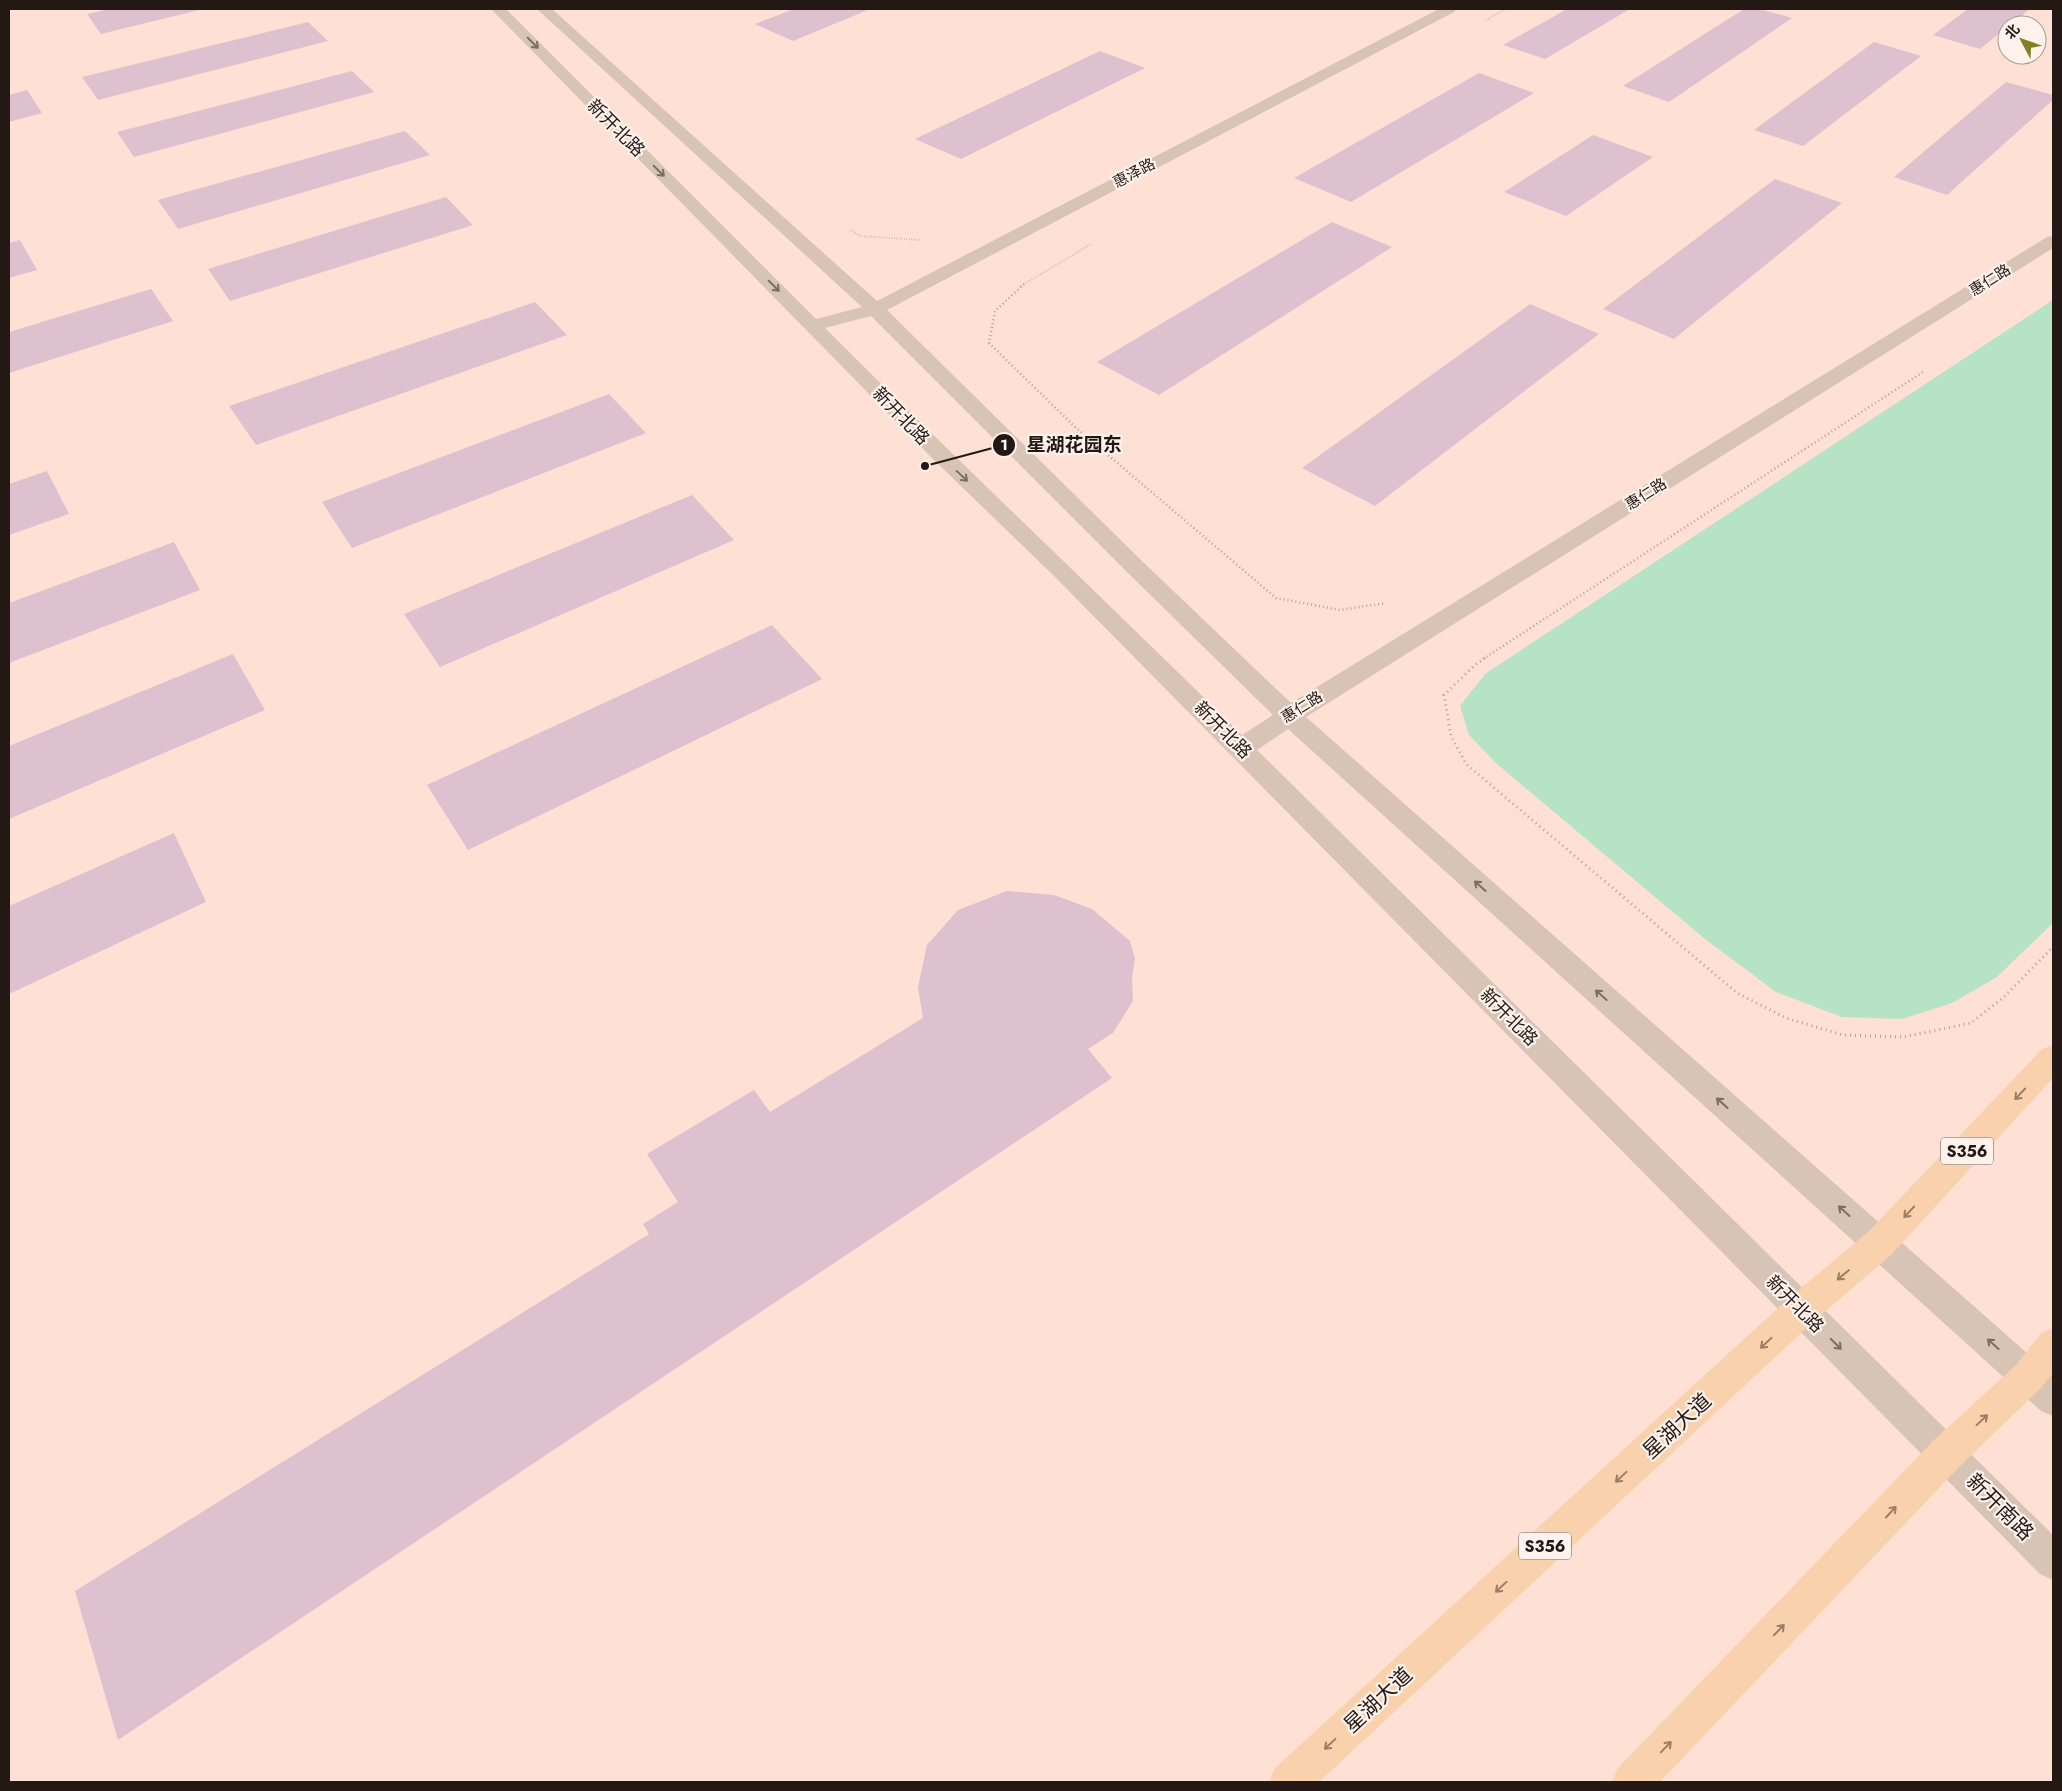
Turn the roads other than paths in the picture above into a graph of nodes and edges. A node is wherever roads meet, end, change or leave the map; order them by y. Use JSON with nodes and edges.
{"nodes":[{"id":1,"x":498,"y":9,"type":"edge"},
{"id":2,"x":544,"y":9,"type":"edge"},
{"id":3,"x":1449,"y":9,"type":"edge"},
{"id":4,"x":2053,"y":241,"type":"edge"},
{"id":5,"x":875,"y":308,"type":"junction"},
{"id":6,"x":813,"y":326,"type":"junction"},
{"id":7,"x":1289,"y":716,"type":"junction"},
{"id":8,"x":1241,"y":748,"type":"junction"},
{"id":9,"x":2053,"y":1058,"type":"edge"},
{"id":10,"x":1880,"y":1243,"type":"junction"},
{"id":11,"x":1801,"y":1310,"type":"junction"},
{"id":12,"x":2053,"y":1345,"type":"edge"},
{"id":13,"x":2041,"y":1388,"type":"edge"},
{"id":14,"x":1946,"y":1454,"type":"junction"},
{"id":15,"x":2053,"y":1561,"type":"edge"},
{"id":16,"x":1289,"y":1782,"type":"edge"},
{"id":17,"x":1632,"y":1782,"type":"edge"}],
"edges":[{"from":1,"to":6,"type":"main road","name":"新开北路","one_way":true},
{"from":2,"to":5,"type":"main road"},
{"from":3,"to":5,"type":"main road","name":"惠泽路"},
{"from":4,"to":7,"type":"main road","name":"惠仁路"},
{"from":5,"to":6,"type":"main road","name":"惠泽路"},
{"from":5,"to":7,"type":"main road"},
{"from":6,"to":8,"type":"main road","name":"新开北路","one_way":true},
{"from":7,"to":8,"type":"main road","name":"惠仁路"},
{"from":10,"to":7,"type":"main road","one_way":true},
{"from":8,"to":11,"type":"main road","name":"新开北路"},
{"from":9,"to":10,"type":"main road","name":"星湖大道","number":"S356","one_way":true},
{"from":10,"to":11,"type":"main road","name":"星湖大道","number":"S356","one_way":true},
{"from":13,"to":10,"type":"main road","one_way":true},
{"from":11,"to":14,"type":"main road","name":"新开北路","one_way":true},
{"from":11,"to":16,"type":"main road","name":"星湖大道","number":"S356","one_way":true},
{"from":12,"to":13,"type":"main road"},
{"from":14,"to":13,"type":"main road","one_way":true},
{"from":14,"to":15,"type":"main road","name":"新开南路"},
{"from":17,"to":14,"type":"main road","one_way":true}]}
